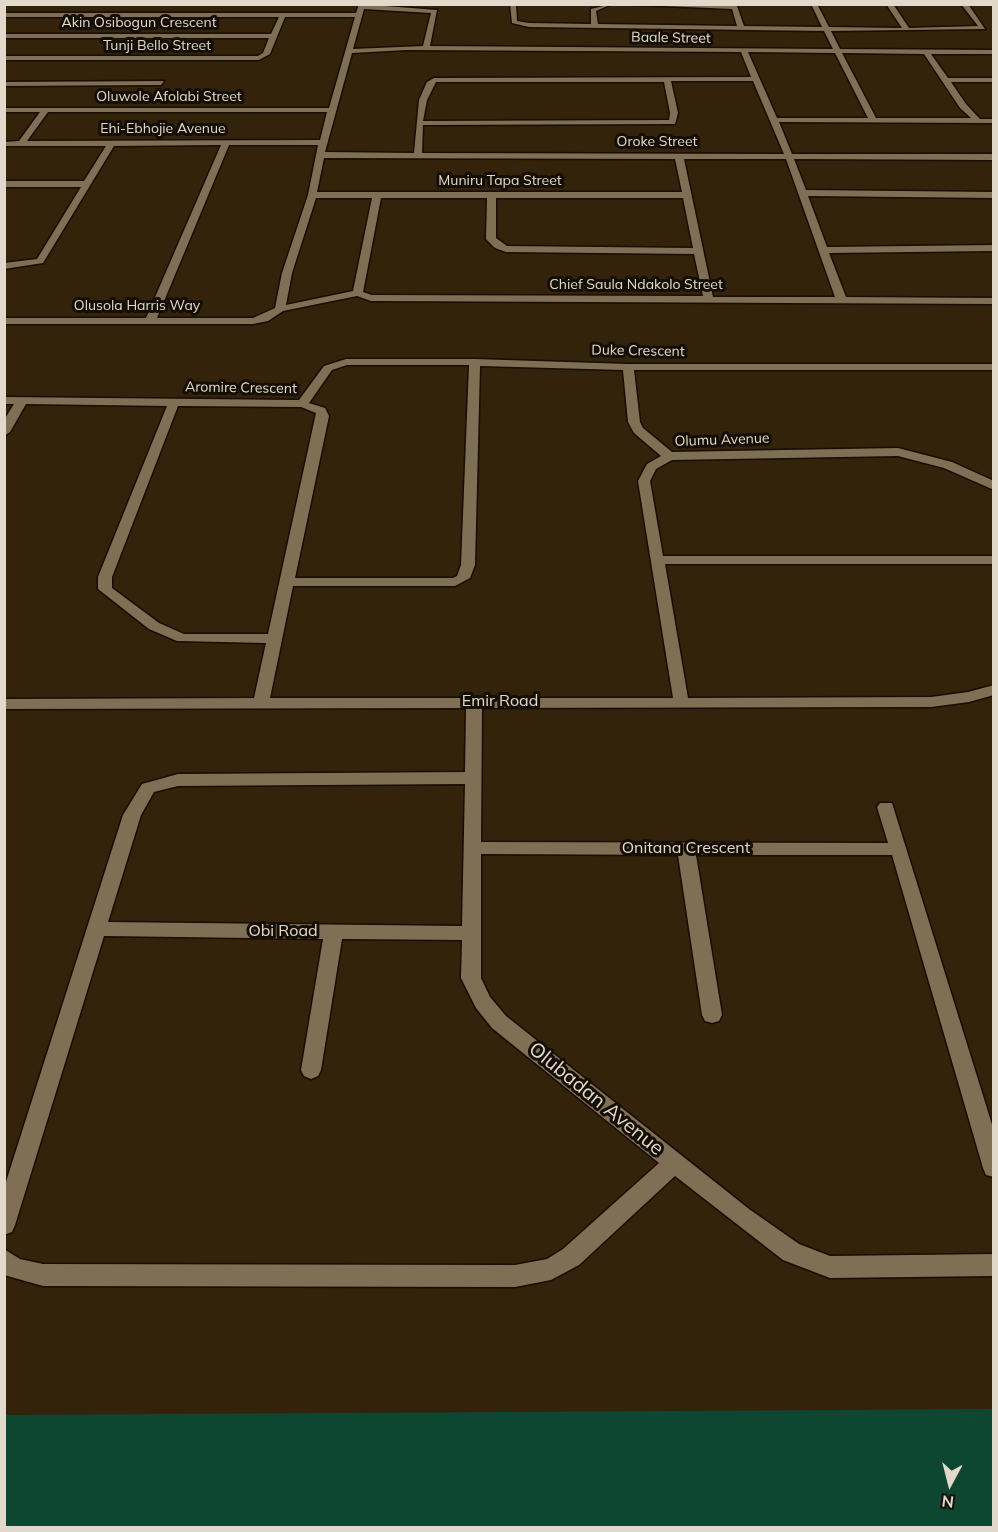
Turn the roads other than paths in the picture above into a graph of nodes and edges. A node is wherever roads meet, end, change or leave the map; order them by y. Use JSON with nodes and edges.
{"nodes":[{"id":1,"x":57,"y":4,"type":"edge"},
{"id":2,"x":513,"y":4,"type":"edge"},
{"id":3,"x":609,"y":4,"type":"edge"},
{"id":4,"x":621,"y":4,"type":"edge"},
{"id":5,"x":814,"y":4,"type":"edge"},
{"id":6,"x":889,"y":4,"type":"edge"},
{"id":7,"x":964,"y":4,"type":"edge"},
{"id":8,"x":653,"y":6,"type":"edge"},
{"id":9,"x":361,"y":9,"type":"edge"},
{"id":10,"x":443,"y":9,"type":"dead end"},
{"id":11,"x":435,"y":11,"type":"junction"},
{"id":12,"x":4,"y":15,"type":"edge"},
{"id":13,"x":48,"y":15,"type":"junction"},
{"id":14,"x":283,"y":15,"type":"junction"},
{"id":15,"x":654,"y":17,"type":"dead end"},
{"id":16,"x":595,"y":27,"type":"junction"},
{"id":17,"x":741,"y":27,"type":"junction"},
{"id":18,"x":826,"y":28,"type":"junction"},
{"id":19,"x":907,"y":30,"type":"junction"},
{"id":20,"x":4,"y":36,"type":"edge"},
{"id":21,"x":273,"y":36,"type":"junction"},
{"id":22,"x":514,"y":38,"type":"dead end"},
{"id":23,"x":777,"y":43,"type":"dead end"},
{"id":24,"x":426,"y":48,"type":"junction"},
{"id":25,"x":512,"y":49,"type":"junction"},
{"id":26,"x":348,"y":51,"type":"junction"},
{"id":27,"x":744,"y":51,"type":"junction"},
{"id":28,"x":788,"y":52,"type":"junction"},
{"id":29,"x":838,"y":52,"type":"junction"},
{"id":30,"x":927,"y":52,"type":"junction"},
{"id":31,"x":993,"y":52,"type":"edge"},
{"id":32,"x":4,"y":58,"type":"edge"},
{"id":33,"x":176,"y":58,"type":"junction"},
{"id":34,"x":171,"y":67,"type":"dead end"},
{"id":35,"x":166,"y":75,"type":"dead end"},
{"id":36,"x":667,"y":79,"type":"junction"},
{"id":37,"x":754,"y":79,"type":"junction"},
{"id":38,"x":946,"y":80,"type":"junction"},
{"id":39,"x":993,"y":80,"type":"edge"},
{"id":40,"x":4,"y":84,"type":"edge"},
{"id":41,"x":157,"y":91,"type":"junction"},
{"id":42,"x":4,"y":110,"type":"edge"},
{"id":43,"x":46,"y":110,"type":"junction"},
{"id":44,"x":145,"y":110,"type":"junction"},
{"id":45,"x":333,"y":110,"type":"junction"},
{"id":46,"x":772,"y":120,"type":"junction"},
{"id":47,"x":873,"y":121,"type":"junction"},
{"id":48,"x":978,"y":121,"type":"junction"},
{"id":49,"x":993,"y":121,"type":"edge"},
{"id":50,"x":419,"y":123,"type":"junction"},
{"id":51,"x":226,"y":142,"type":"junction"},
{"id":52,"x":322,"y":142,"type":"junction"},
{"id":53,"x":112,"y":143,"type":"junction"},
{"id":54,"x":4,"y":144,"type":"edge"},
{"id":55,"x":21,"y":144,"type":"junction"},
{"id":56,"x":321,"y":155,"type":"junction"},
{"id":57,"x":418,"y":155,"type":"junction"},
{"id":58,"x":679,"y":156,"type":"junction"},
{"id":59,"x":789,"y":156,"type":"junction"},
{"id":60,"x":993,"y":157,"type":"edge"},
{"id":61,"x":4,"y":184,"type":"edge"},
{"id":62,"x":87,"y":184,"type":"junction"},
{"id":63,"x":802,"y":193,"type":"junction"},
{"id":64,"x":492,"y":194,"type":"junction"},
{"id":65,"x":312,"y":195,"type":"junction"},
{"id":66,"x":377,"y":195,"type":"junction"},
{"id":67,"x":687,"y":195,"type":"junction"},
{"id":68,"x":993,"y":195,"type":"edge"},
{"id":69,"x":993,"y":248,"type":"edge"},
{"id":70,"x":699,"y":250,"type":"junction"},
{"id":71,"x":824,"y":250,"type":"junction"},
{"id":72,"x":4,"y":266,"type":"edge"},
{"id":73,"x":358,"y":293,"type":"junction"},
{"id":74,"x":709,"y":301,"type":"junction"},
{"id":75,"x":842,"y":301,"type":"junction"},
{"id":76,"x":993,"y":302,"type":"edge"},
{"id":77,"x":280,"y":309,"type":"junction"},
{"id":78,"x":4,"y":321,"type":"edge"},
{"id":79,"x":150,"y":321,"type":"junction"},
{"id":80,"x":475,"y":362,"type":"junction"},
{"id":81,"x":628,"y":367,"type":"junction"},
{"id":82,"x":993,"y":367,"type":"edge"},
{"id":83,"x":4,"y":400,"type":"edge"},
{"id":84,"x":22,"y":400,"type":"junction"},
{"id":85,"x":174,"y":402,"type":"junction"},
{"id":86,"x":302,"y":404,"type":"junction"},
{"id":87,"x":4,"y":432,"type":"edge"},
{"id":88,"x":669,"y":456,"type":"junction"},
{"id":89,"x":993,"y":486,"type":"edge"},
{"id":90,"x":658,"y":560,"type":"junction"},
{"id":91,"x":993,"y":560,"type":"edge"},
{"id":92,"x":285,"y":582,"type":"junction"},
{"id":93,"x":273,"y":639,"type":"junction"},
{"id":94,"x":993,"y":690,"type":"edge"},
{"id":95,"x":474,"y":701,"type":"junction"},
{"id":96,"x":681,"y":701,"type":"junction"},
{"id":97,"x":261,"y":703,"type":"junction"},
{"id":98,"x":4,"y":704,"type":"edge"},
{"id":99,"x":474,"y":778,"type":"junction"},
{"id":100,"x":886,"y":807,"type":"dead end"},
{"id":101,"x":473,"y":848,"type":"junction"},
{"id":102,"x":686,"y":848,"type":"junction"},
{"id":103,"x":898,"y":849,"type":"junction"},
{"id":104,"x":96,"y":929,"type":"junction"},
{"id":105,"x":334,"y":931,"type":"junction"},
{"id":106,"x":470,"y":933,"type":"junction"},
{"id":107,"x":712,"y":1015,"type":"dead end"},
{"id":108,"x":311,"y":1070,"type":"dead end"},
{"id":109,"x":675,"y":1163,"type":"junction"},
{"id":110,"x":993,"y":1168,"type":"edge"},
{"id":111,"x":4,"y":1225,"type":"edge"},
{"id":112,"x":4,"y":1260,"type":"edge"},
{"id":113,"x":993,"y":1265,"type":"edge"}],
"edges":[{"from":1,"to":13,"type":"street"},
{"from":2,"to":16,"type":"street"},
{"from":3,"to":16,"type":"street"},
{"from":4,"to":8,"type":"street"},
{"from":5,"to":18,"type":"street"},
{"from":6,"to":19,"type":"street"},
{"from":7,"to":19,"type":"street"},
{"from":8,"to":15,"type":"street"},
{"from":8,"to":17,"type":"street"},
{"from":9,"to":11,"type":"street"},
{"from":9,"to":14,"type":"street"},
{"from":9,"to":26,"type":"street"},
{"from":10,"to":11,"type":"street"},
{"from":11,"to":24,"type":"street"},
{"from":12,"to":13,"type":"street"},
{"from":13,"to":14,"type":"street"},
{"from":14,"to":21,"type":"street","name":"Tunji Bello Street"},
{"from":16,"to":17,"type":"street"},
{"from":17,"to":18,"type":"street"},
{"from":18,"to":19,"type":"street"},
{"from":18,"to":29,"type":"street"},
{"from":20,"to":21,"type":"street","name":"Akin Osibogun Crescent"},
{"from":21,"to":33,"type":"street","name":"Tunji Bello Street"},
{"from":22,"to":25,"type":"street"},
{"from":23,"to":28,"type":"street"},
{"from":24,"to":25,"type":"street","name":"Baale Street"},
{"from":24,"to":26,"type":"street","name":"Baale Street"},
{"from":25,"to":27,"type":"street","name":"Baale Street"},
{"from":26,"to":45,"type":"street"},
{"from":27,"to":28,"type":"street","name":"Baale Street"},
{"from":27,"to":37,"type":"street"},
{"from":28,"to":29,"type":"street","name":"Baale Street"},
{"from":29,"to":30,"type":"street","name":"Baale Street"},
{"from":29,"to":47,"type":"street"},
{"from":30,"to":31,"type":"street","name":"Baale Street"},
{"from":30,"to":38,"type":"street"},
{"from":32,"to":33,"type":"street","name":"Tunji Bello Street"},
{"from":33,"to":34,"type":"street"},
{"from":35,"to":41,"type":"street"},
{"from":36,"to":37,"type":"street"},
{"from":36,"to":50,"type":"street"},
{"from":36,"to":50,"type":"street"},
{"from":37,"to":46,"type":"street"},
{"from":38,"to":39,"type":"street"},
{"from":38,"to":48,"type":"street"},
{"from":40,"to":41,"type":"street"},
{"from":41,"to":44,"type":"street"},
{"from":42,"to":43,"type":"street","name":"Oluwole Afolabi Street"},
{"from":43,"to":44,"type":"street","name":"Oluwole Afolabi Street"},
{"from":43,"to":55,"type":"street"},
{"from":44,"to":45,"type":"street","name":"Oluwole Afolabi Street"},
{"from":45,"to":52,"type":"street"},
{"from":46,"to":47,"type":"street"},
{"from":46,"to":59,"type":"street"},
{"from":47,"to":48,"type":"street"},
{"from":48,"to":49,"type":"street"},
{"from":50,"to":57,"type":"street"},
{"from":51,"to":52,"type":"street","name":"Ehi-Ebhojie Avenue"},
{"from":51,"to":53,"type":"street","name":"Ehi-Ebhojie Avenue"},
{"from":51,"to":79,"type":"street"},
{"from":52,"to":56,"type":"street"},
{"from":53,"to":55,"type":"street","name":"Ehi-Ebhojie Avenue"},
{"from":53,"to":62,"type":"street"},
{"from":54,"to":55,"type":"street","name":"Ehi-Ebhojie Avenue"},
{"from":56,"to":57,"type":"street","name":"Oroke Street"},
{"from":56,"to":65,"type":"street"},
{"from":57,"to":58,"type":"street","name":"Oroke Street"},
{"from":58,"to":59,"type":"street","name":"Oroke Street"},
{"from":58,"to":67,"type":"street"},
{"from":59,"to":60,"type":"street","name":"Oroke Street"},
{"from":59,"to":63,"type":"street"},
{"from":61,"to":62,"type":"street"},
{"from":62,"to":72,"type":"street"},
{"from":63,"to":68,"type":"street"},
{"from":63,"to":71,"type":"street"},
{"from":64,"to":66,"type":"street","name":"Muniru Tapa Street"},
{"from":64,"to":67,"type":"street","name":"Muniru Tapa Street"},
{"from":64,"to":70,"type":"street"},
{"from":65,"to":66,"type":"street","name":"Muniru Tapa Street"},
{"from":65,"to":77,"type":"street"},
{"from":66,"to":73,"type":"street"},
{"from":67,"to":70,"type":"street"},
{"from":69,"to":71,"type":"street"},
{"from":70,"to":74,"type":"street"},
{"from":71,"to":75,"type":"street"},
{"from":73,"to":74,"type":"street","name":"Chief Saula Ndakolo Street"},
{"from":73,"to":77,"type":"street","name":"Chief Saula Ndakolo Street"},
{"from":74,"to":75,"type":"street","name":"Chief Saula Ndakolo Street"},
{"from":75,"to":76,"type":"street","name":"Chief Saula Ndakolo Street"},
{"from":77,"to":79,"type":"street","name":"Olusola Harris Way"},
{"from":78,"to":79,"type":"street","name":"Olusola Harris Way"},
{"from":80,"to":81,"type":"street","name":"Duke Crescent"},
{"from":80,"to":86,"type":"street","name":"Duke Crescent"},
{"from":80,"to":92,"type":"street"},
{"from":81,"to":82,"type":"street","name":"Duke Crescent"},
{"from":81,"to":88,"type":"street"},
{"from":83,"to":84,"type":"street","name":"Aromire Crescent"},
{"from":84,"to":85,"type":"street","name":"Aromire Crescent"},
{"from":84,"to":87,"type":"street"},
{"from":85,"to":86,"type":"street","name":"Aromire Crescent"},
{"from":85,"to":93,"type":"street"},
{"from":86,"to":92,"type":"street","name":"Aromire Crescent"},
{"from":88,"to":89,"type":"street","name":"Olumu Avenue"},
{"from":88,"to":90,"type":"street","name":"Olumu Avenue"},
{"from":90,"to":91,"type":"street"},
{"from":90,"to":96,"type":"street","name":"Olumu Avenue"},
{"from":92,"to":93,"type":"street","name":"Aromire Crescent"},
{"from":93,"to":97,"type":"street","name":"Aromire Crescent"},
{"from":94,"to":96,"type":"street","name":"Emir Road"},
{"from":95,"to":96,"type":"street","name":"Emir Road"},
{"from":95,"to":97,"type":"street","name":"Emir Road"},
{"from":95,"to":99,"type":"street","name":"Olubadan Avenue"},
{"from":97,"to":98,"type":"street","name":"Emir Road"},
{"from":99,"to":101,"type":"street","name":"Olubadan Avenue"},
{"from":99,"to":104,"type":"street"},
{"from":100,"to":103,"type":"street"},
{"from":101,"to":102,"type":"street","name":"Onitana Crescent"},
{"from":101,"to":106,"type":"street","name":"Olubadan Avenue"},
{"from":102,"to":103,"type":"street","name":"Onitana Crescent"},
{"from":102,"to":107,"type":"street"},
{"from":103,"to":110,"type":"street"},
{"from":104,"to":105,"type":"street","name":"Obi Road"},
{"from":104,"to":111,"type":"street"},
{"from":105,"to":106,"type":"street","name":"Obi Road"},
{"from":105,"to":108,"type":"street"},
{"from":106,"to":109,"type":"street","name":"Olubadan Avenue"},
{"from":109,"to":112,"type":"street"},
{"from":109,"to":113,"type":"street","name":"Olubadan Avenue"}]}
